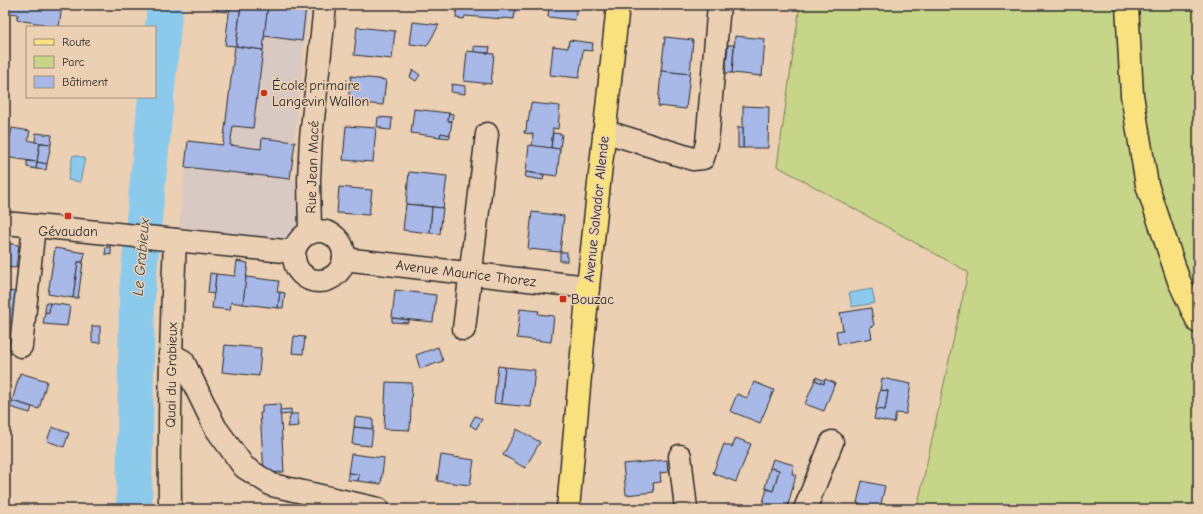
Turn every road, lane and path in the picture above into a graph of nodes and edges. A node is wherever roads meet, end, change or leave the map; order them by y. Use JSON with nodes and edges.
{"nodes":[{"id":1,"x":326,"y":5,"type":"edge"},
{"id":2,"x":618,"y":5,"type":"edge"},
{"id":3,"x":719,"y":5,"type":"edge"},
{"id":4,"x":1127,"y":5,"type":"edge"},
{"id":5,"x":604,"y":131,"type":"junction"},
{"id":6,"x":487,"y":134,"type":"dead end"},
{"id":7,"x":5,"y":223,"type":"edge"},
{"id":8,"x":34,"y":226,"type":"junction"},
{"id":9,"x":310,"y":233,"type":"junction"},
{"id":10,"x":169,"y":240,"type":"junction"},
{"id":11,"x":294,"y":252,"type":"junction"},
{"id":12,"x":344,"y":259,"type":"junction"},
{"id":13,"x":470,"y":274,"type":"junction"},
{"id":14,"x":588,"y":287,"type":"junction"},
{"id":15,"x":1198,"y":322,"type":"edge"},
{"id":16,"x":464,"y":329,"type":"dead end"},
{"id":17,"x":21,"y":346,"type":"dead end"},
{"id":18,"x":170,"y":354,"type":"junction"},
{"id":19,"x":832,"y":442,"type":"dead end"},
{"id":20,"x":680,"y":456,"type":"dead end"},
{"id":21,"x":170,"y":509,"type":"edge"},
{"id":22,"x":378,"y":509,"type":"edge"},
{"id":23,"x":568,"y":509,"type":"edge"},
{"id":24,"x":686,"y":509,"type":"edge"},
{"id":25,"x":805,"y":509,"type":"edge"}],
"edges":[{"from":1,"to":9,"type":"street","name":"Rue Jean Macé"},
{"from":2,"to":5,"type":"main road","name":"Avenue Salvador Allende"},
{"from":3,"to":5,"type":"street"},
{"from":4,"to":15,"type":"main road"},
{"from":5,"to":14,"type":"main road","name":"Avenue Salvador Allende"},
{"from":6,"to":13,"type":"street"},
{"from":7,"to":8,"type":"street"},
{"from":8,"to":10,"type":"street"},
{"from":8,"to":17,"type":"street"},
{"from":9,"to":11,"type":"street"},
{"from":9,"to":12,"type":"street"},
{"from":10,"to":11,"type":"street"},
{"from":10,"to":18,"type":"street","name":"Quai du Grabieux"},
{"from":11,"to":12,"type":"street"},
{"from":12,"to":13,"type":"street","name":"Avenue Maurice Thorez"},
{"from":13,"to":14,"type":"street","name":"Avenue Maurice Thorez"},
{"from":13,"to":16,"type":"street"},
{"from":14,"to":23,"type":"main road","name":"Avenue Salvador Allende"},
{"from":18,"to":21,"type":"street","name":"Quai du Grabieux"},
{"from":18,"to":22,"type":"street"},
{"from":19,"to":25,"type":"street"},
{"from":20,"to":24,"type":"street"}]}
